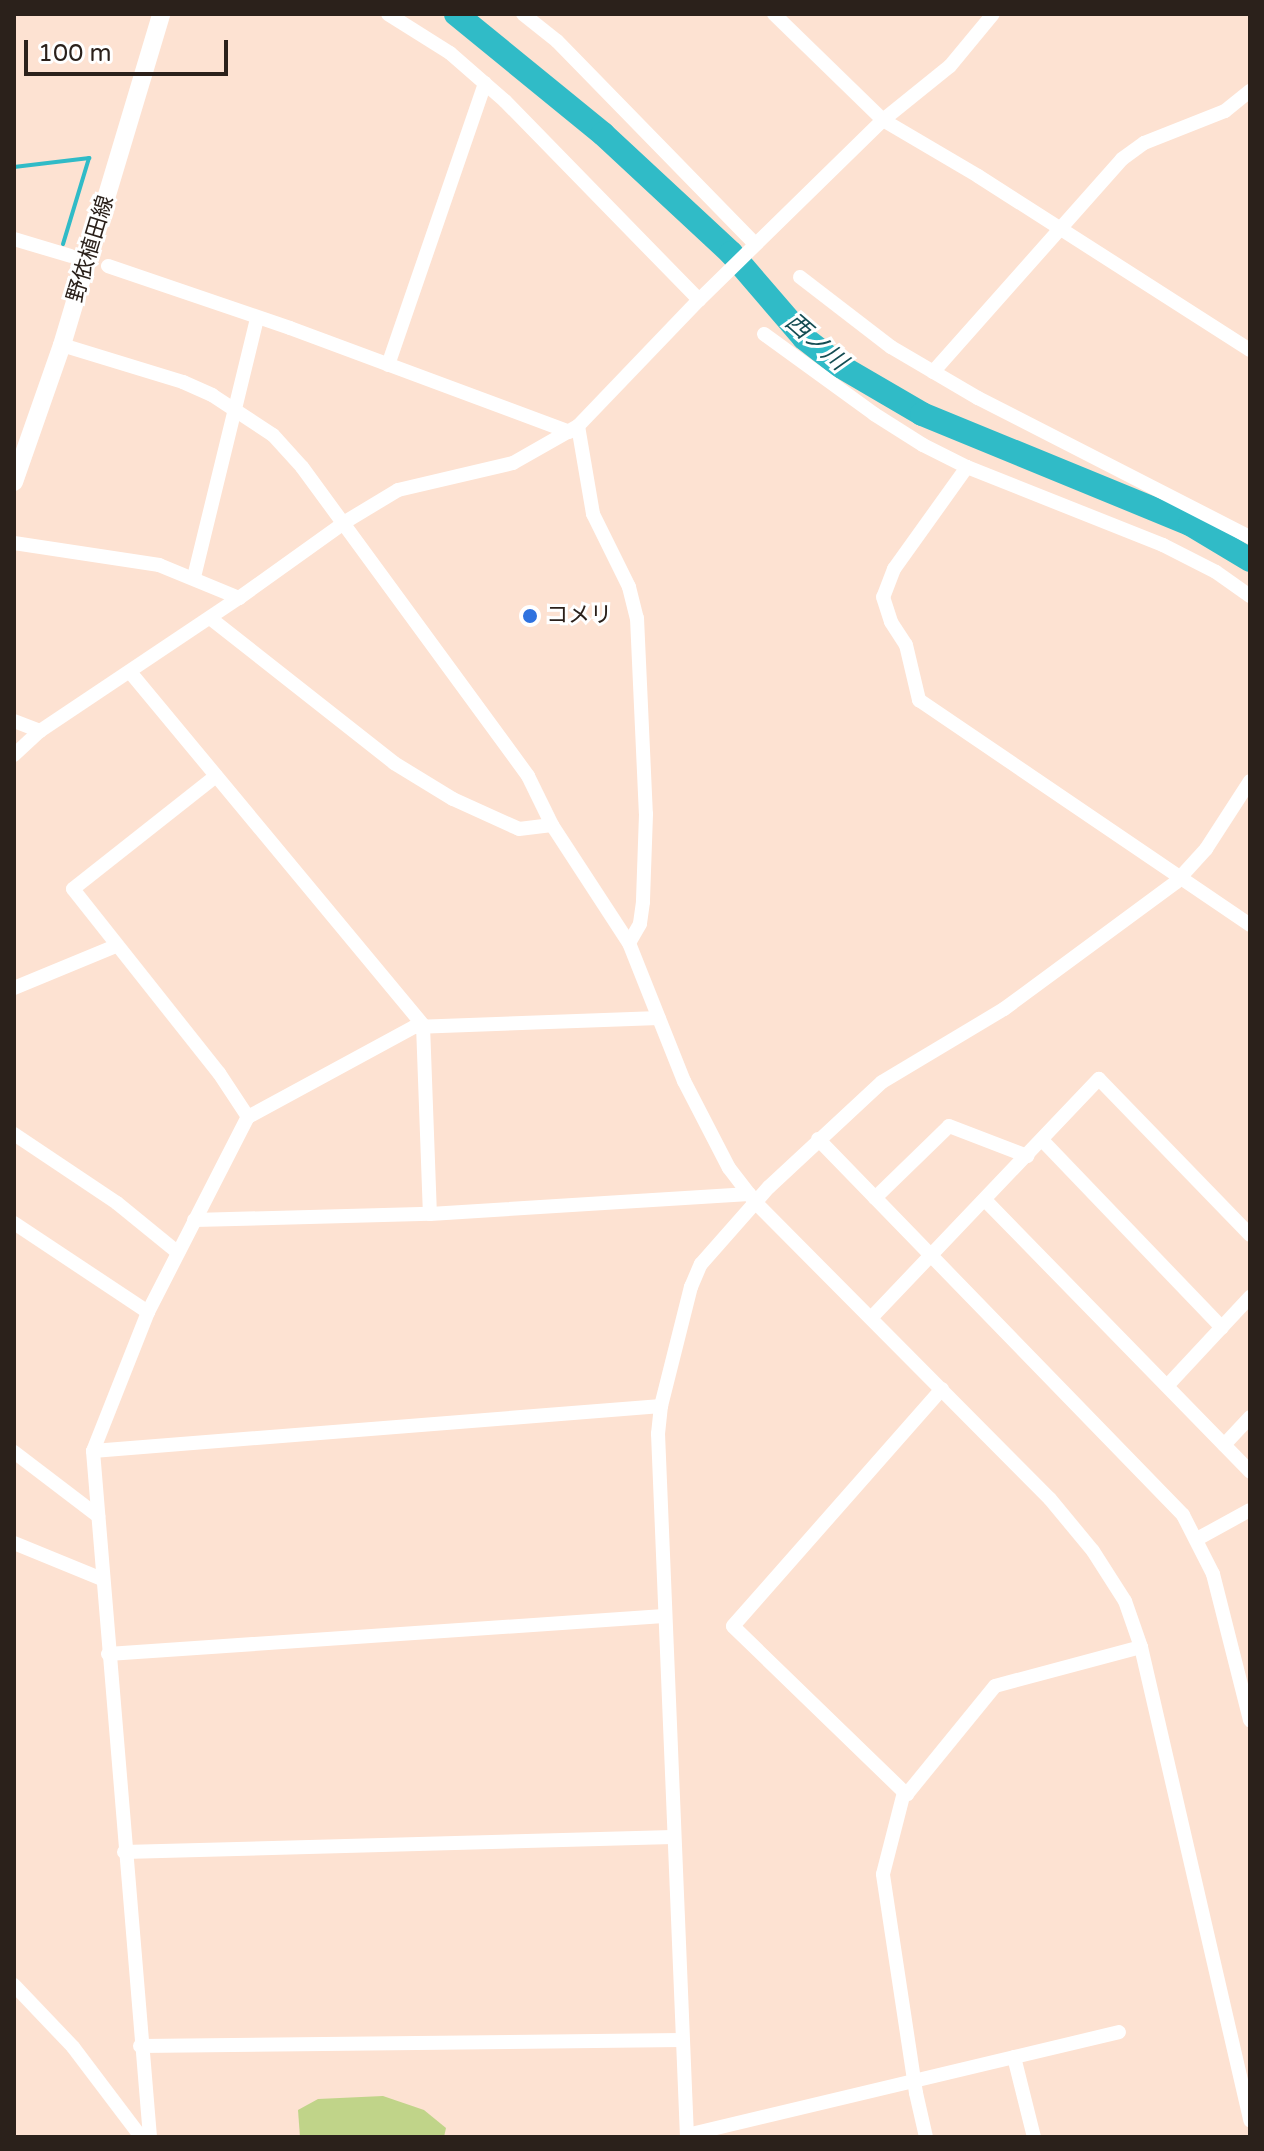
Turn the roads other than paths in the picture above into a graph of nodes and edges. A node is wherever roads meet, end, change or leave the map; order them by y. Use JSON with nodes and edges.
{"nodes":[{"id":1,"x":161,"y":14,"type":"edge"},
{"id":2,"x":388,"y":14,"type":"edge"},
{"id":3,"x":523,"y":14,"type":"edge"},
{"id":4,"x":774,"y":14,"type":"edge"},
{"id":5,"x":993,"y":14,"type":"edge"},
{"id":6,"x":485,"y":83,"type":"junction"},
{"id":7,"x":1250,"y":91,"type":"edge"},
{"id":8,"x":883,"y":120,"type":"junction"},
{"id":9,"x":1061,"y":230,"type":"junction"},
{"id":10,"x":14,"y":239,"type":"edge"},
{"id":11,"x":755,"y":244,"type":"junction"},
{"id":12,"x":71,"y":256,"type":"dead end"},
{"id":13,"x":108,"y":266,"type":"dead end"},
{"id":14,"x":800,"y":277,"type":"dead end"},
{"id":15,"x":699,"y":300,"type":"junction"},
{"id":16,"x":257,"y":318,"type":"junction"},
{"id":17,"x":764,"y":334,"type":"dead end"},
{"id":18,"x":62,"y":345,"type":"junction"},
{"id":19,"x":1250,"y":350,"type":"edge"},
{"id":20,"x":388,"y":365,"type":"junction"},
{"id":21,"x":933,"y":372,"type":"junction"},
{"id":22,"x":235,"y":409,"type":"junction"},
{"id":23,"x":574,"y":429,"type":"junction"},
{"id":24,"x":967,"y":467,"type":"junction"},
{"id":25,"x":14,"y":482,"type":"edge"},
{"id":26,"x":345,"y":522,"type":"junction"},
{"id":27,"x":1250,"y":537,"type":"edge"},
{"id":28,"x":14,"y":543,"type":"edge"},
{"id":29,"x":194,"y":577,"type":"junction"},
{"id":30,"x":1250,"y":596,"type":"edge"},
{"id":31,"x":239,"y":598,"type":"junction"},
{"id":32,"x":210,"y":618,"type":"junction"},
{"id":33,"x":130,"y":672,"type":"junction"},
{"id":34,"x":14,"y":721,"type":"edge"},
{"id":35,"x":40,"y":731,"type":"junction"},
{"id":36,"x":14,"y":755,"type":"edge"},
{"id":37,"x":216,"y":776,"type":"junction"},
{"id":38,"x":1250,"y":781,"type":"edge"},
{"id":39,"x":552,"y":825,"type":"junction"},
{"id":40,"x":1181,"y":877,"type":"junction"},
{"id":41,"x":1250,"y":925,"type":"edge"},
{"id":42,"x":629,"y":943,"type":"junction"},
{"id":43,"x":116,"y":946,"type":"junction"},
{"id":44,"x":14,"y":988,"type":"edge"},
{"id":45,"x":659,"y":1018,"type":"junction"},
{"id":46,"x":423,"y":1025,"type":"junction"},
{"id":47,"x":248,"y":1117,"type":"junction"},
{"id":48,"x":14,"y":1134,"type":"edge"},
{"id":49,"x":818,"y":1139,"type":"junction"},
{"id":50,"x":1042,"y":1140,"type":"junction"},
{"id":51,"x":1027,"y":1156,"type":"junction"},
{"id":52,"x":753,"y":1198,"type":"junction"},
{"id":53,"x":875,"y":1198,"type":"junction"},
{"id":54,"x":985,"y":1200,"type":"junction"},
{"id":55,"x":430,"y":1214,"type":"junction"},
{"id":56,"x":194,"y":1220,"type":"junction"},
{"id":57,"x":14,"y":1223,"type":"edge"},
{"id":58,"x":1250,"y":1235,"type":"edge"},
{"id":59,"x":177,"y":1252,"type":"junction"},
{"id":60,"x":931,"y":1258,"type":"junction"},
{"id":61,"x":1250,"y":1297,"type":"edge"},
{"id":62,"x":148,"y":1312,"type":"junction"},
{"id":63,"x":872,"y":1317,"type":"junction"},
{"id":64,"x":1222,"y":1328,"type":"junction"},
{"id":65,"x":1167,"y":1386,"type":"junction"},
{"id":66,"x":942,"y":1389,"type":"junction"},
{"id":67,"x":661,"y":1406,"type":"junction"},
{"id":68,"x":1250,"y":1417,"type":"edge"},
{"id":69,"x":1224,"y":1445,"type":"junction"},
{"id":70,"x":93,"y":1451,"type":"junction"},
{"id":71,"x":14,"y":1452,"type":"edge"},
{"id":72,"x":1250,"y":1472,"type":"edge"},
{"id":73,"x":1250,"y":1510,"type":"edge"},
{"id":74,"x":98,"y":1516,"type":"junction"},
{"id":75,"x":1197,"y":1539,"type":"junction"},
{"id":76,"x":14,"y":1543,"type":"edge"},
{"id":77,"x":102,"y":1579,"type":"junction"},
{"id":78,"x":664,"y":1616,"type":"junction"},
{"id":79,"x":1141,"y":1647,"type":"junction"},
{"id":80,"x":108,"y":1654,"type":"junction"},
{"id":81,"x":1250,"y":1720,"type":"edge"},
{"id":82,"x":904,"y":1792,"type":"junction"},
{"id":83,"x":673,"y":1837,"type":"junction"},
{"id":84,"x":124,"y":1852,"type":"junction"},
{"id":85,"x":14,"y":1985,"type":"edge"},
{"id":86,"x":1119,"y":2032,"type":"dead end"},
{"id":87,"x":682,"y":2040,"type":"junction"},
{"id":88,"x":140,"y":2046,"type":"junction"},
{"id":89,"x":1014,"y":2057,"type":"junction"},
{"id":90,"x":914,"y":2079,"type":"junction"},
{"id":91,"x":1248,"y":2095,"type":"edge"},
{"id":92,"x":1250,"y":2121,"type":"edge"},
{"id":93,"x":687,"y":2136,"type":"edge"},
{"id":94,"x":141,"y":2137,"type":"edge"},
{"id":95,"x":150,"y":2137,"type":"edge"},
{"id":96,"x":926,"y":2137,"type":"edge"},
{"id":97,"x":1034,"y":2137,"type":"edge"}],
"edges":[{"from":1,"to":18,"type":"main road","name":"野依植田線"},
{"from":2,"to":6,"type":"street"},
{"from":3,"to":11,"type":"street"},
{"from":4,"to":8,"type":"street"},
{"from":5,"to":8,"type":"street"},
{"from":6,"to":15,"type":"street"},
{"from":6,"to":20,"type":"street"},
{"from":7,"to":9,"type":"street"},
{"from":8,"to":9,"type":"street"},
{"from":8,"to":11,"type":"street"},
{"from":9,"to":19,"type":"street"},
{"from":9,"to":21,"type":"street"},
{"from":10,"to":12,"type":"street"},
{"from":11,"to":15,"type":"street"},
{"from":13,"to":16,"type":"street"},
{"from":14,"to":21,"type":"street"},
{"from":15,"to":23,"type":"street"},
{"from":16,"to":20,"type":"street"},
{"from":16,"to":22,"type":"street"},
{"from":17,"to":24,"type":"street"},
{"from":18,"to":22,"type":"street"},
{"from":18,"to":25,"type":"main road","name":"野依植田線"},
{"from":20,"to":23,"type":"street"},
{"from":21,"to":27,"type":"street"},
{"from":22,"to":26,"type":"street"},
{"from":22,"to":29,"type":"street"},
{"from":23,"to":26,"type":"street"},
{"from":23,"to":42,"type":"street"},
{"from":24,"to":30,"type":"street"},
{"from":24,"to":40,"type":"street"},
{"from":26,"to":31,"type":"street"},
{"from":26,"to":39,"type":"street"},
{"from":28,"to":29,"type":"street"},
{"from":29,"to":31,"type":"street"},
{"from":31,"to":32,"type":"street"},
{"from":32,"to":33,"type":"street"},
{"from":32,"to":39,"type":"street"},
{"from":33,"to":35,"type":"street"},
{"from":33,"to":37,"type":"street"},
{"from":34,"to":35,"type":"street"},
{"from":35,"to":36,"type":"street"},
{"from":37,"to":43,"type":"street"},
{"from":37,"to":46,"type":"street"},
{"from":38,"to":40,"type":"street"},
{"from":39,"to":42,"type":"street"},
{"from":40,"to":41,"type":"street"},
{"from":40,"to":49,"type":"street"},
{"from":42,"to":45,"type":"street"},
{"from":43,"to":44,"type":"street"},
{"from":43,"to":47,"type":"street"},
{"from":45,"to":46,"type":"street"},
{"from":45,"to":52,"type":"street"},
{"from":46,"to":47,"type":"street"},
{"from":46,"to":55,"type":"street"},
{"from":47,"to":56,"type":"street"},
{"from":48,"to":59,"type":"street"},
{"from":49,"to":52,"type":"street"},
{"from":49,"to":53,"type":"street"},
{"from":50,"to":51,"type":"street"},
{"from":50,"to":58,"type":"street"},
{"from":50,"to":64,"type":"street"},
{"from":51,"to":53,"type":"street"},
{"from":51,"to":54,"type":"street"},
{"from":52,"to":55,"type":"street"},
{"from":52,"to":63,"type":"street"},
{"from":52,"to":67,"type":"street"},
{"from":53,"to":60,"type":"street"},
{"from":54,"to":60,"type":"street"},
{"from":54,"to":65,"type":"street"},
{"from":55,"to":56,"type":"street"},
{"from":56,"to":59,"type":"street"},
{"from":57,"to":62,"type":"street"},
{"from":59,"to":62,"type":"street"},
{"from":60,"to":63,"type":"street"},
{"from":60,"to":75,"type":"street"},
{"from":61,"to":64,"type":"street"},
{"from":62,"to":70,"type":"street"},
{"from":63,"to":66,"type":"street"},
{"from":64,"to":65,"type":"street"},
{"from":65,"to":69,"type":"street"},
{"from":66,"to":79,"type":"street"},
{"from":66,"to":82,"type":"street"},
{"from":67,"to":70,"type":"street"},
{"from":67,"to":78,"type":"street"},
{"from":68,"to":69,"type":"street"},
{"from":69,"to":72,"type":"street"},
{"from":70,"to":74,"type":"street"},
{"from":71,"to":74,"type":"street"},
{"from":73,"to":75,"type":"street"},
{"from":74,"to":77,"type":"street"},
{"from":75,"to":81,"type":"street"},
{"from":76,"to":77,"type":"street"},
{"from":77,"to":80,"type":"street"},
{"from":78,"to":80,"type":"street"},
{"from":78,"to":83,"type":"street"},
{"from":79,"to":82,"type":"street"},
{"from":79,"to":91,"type":"street"},
{"from":80,"to":84,"type":"street"},
{"from":82,"to":90,"type":"street"},
{"from":83,"to":84,"type":"street"},
{"from":83,"to":87,"type":"street"},
{"from":84,"to":88,"type":"street"},
{"from":85,"to":94,"type":"street"},
{"from":86,"to":89,"type":"street"},
{"from":87,"to":88,"type":"street"},
{"from":87,"to":93,"type":"street"},
{"from":88,"to":95,"type":"street"},
{"from":89,"to":90,"type":"street"},
{"from":89,"to":97,"type":"street"},
{"from":90,"to":93,"type":"street"},
{"from":90,"to":96,"type":"street"},
{"from":91,"to":92,"type":"street"}]}
